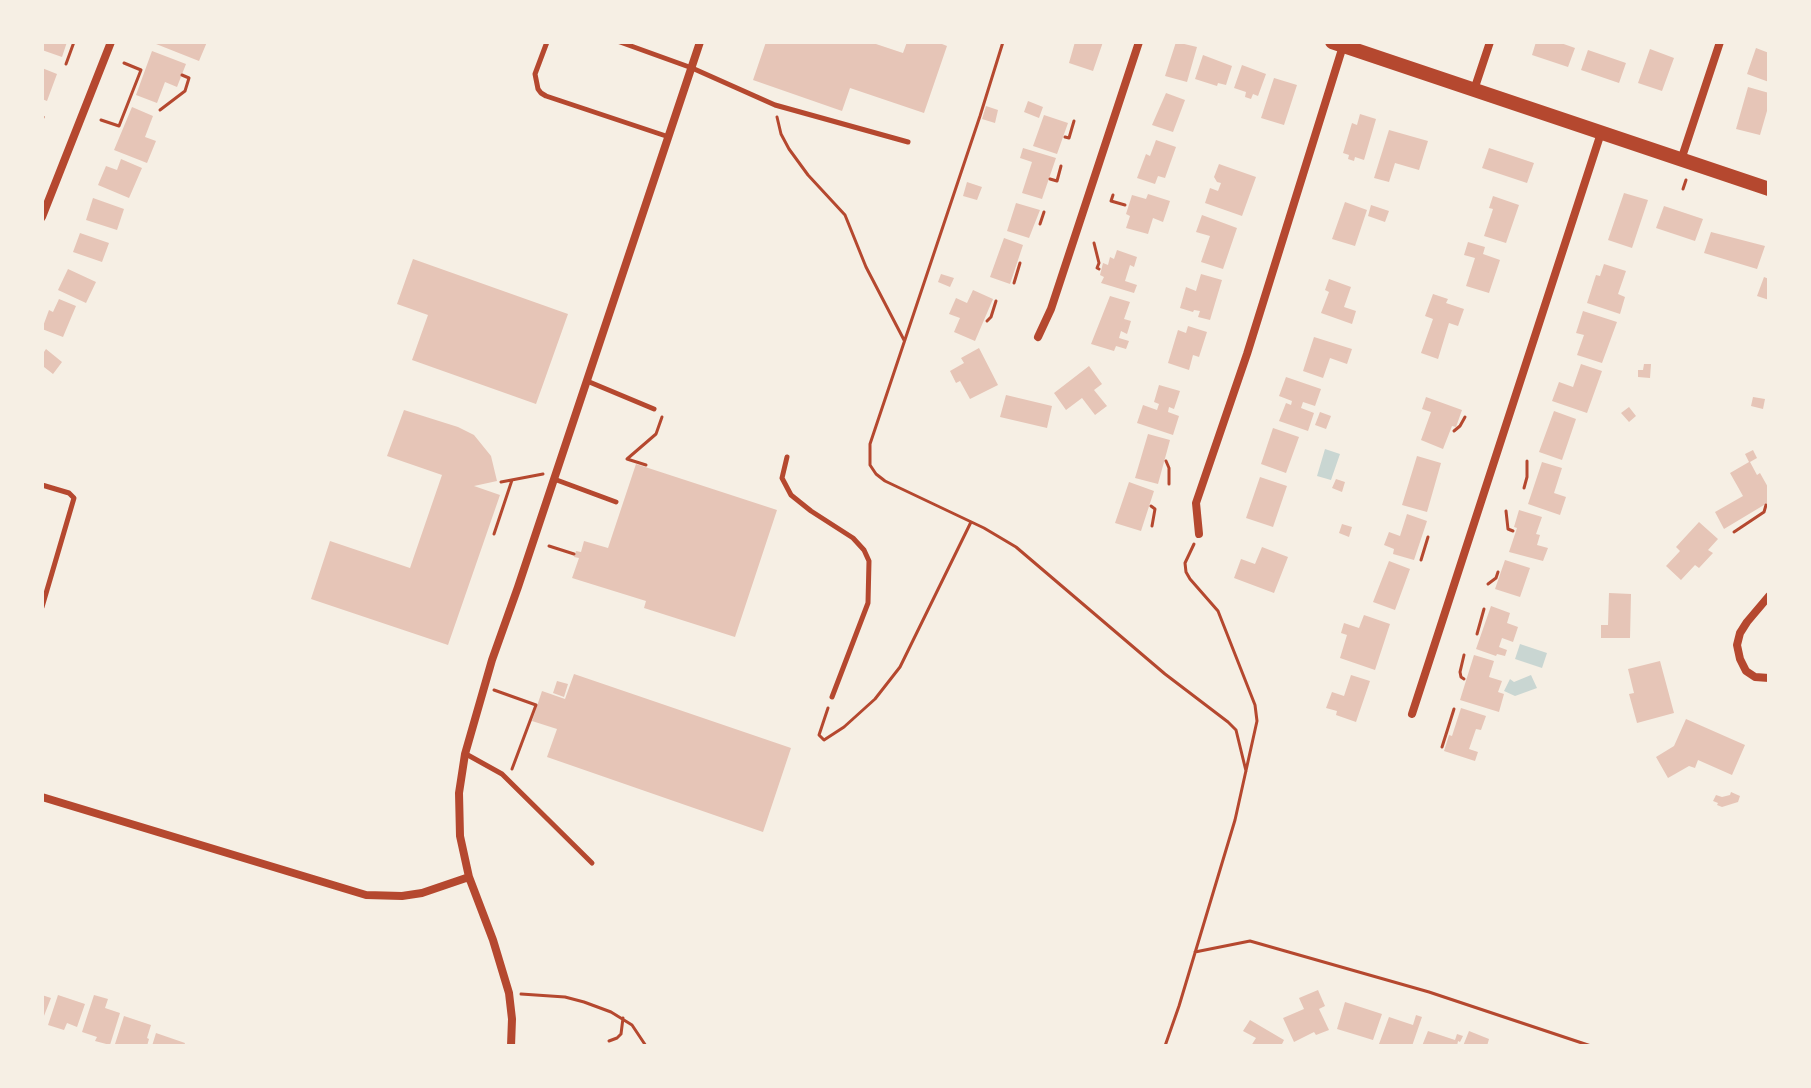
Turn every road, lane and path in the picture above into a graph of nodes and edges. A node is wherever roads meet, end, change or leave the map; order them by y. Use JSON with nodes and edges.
{"nodes":[{"id":1,"x":74,"y":42,"type":"edge"},
{"id":2,"x":111,"y":42,"type":"edge"},
{"id":3,"x":547,"y":42,"type":"edge"},
{"id":4,"x":620,"y":42,"type":"edge"},
{"id":5,"x":700,"y":42,"type":"edge"},
{"id":6,"x":1003,"y":42,"type":"edge"},
{"id":7,"x":1139,"y":42,"type":"edge"},
{"id":8,"x":1490,"y":42,"type":"edge"},
{"id":9,"x":1720,"y":42,"type":"edge"},
{"id":10,"x":1337,"y":44,"type":"edge"},
{"id":11,"x":124,"y":63,"type":"dead end"},
{"id":12,"x":66,"y":64,"type":"dead end"},
{"id":13,"x":692,"y":68,"type":"junction"},
{"id":14,"x":182,"y":75,"type":"dead end"},
{"id":15,"x":1474,"y":90,"type":"junction"},
{"id":16,"x":775,"y":105,"type":"junction"},
{"id":17,"x":160,"y":110,"type":"dead end"},
{"id":18,"x":101,"y":120,"type":"dead end"},
{"id":19,"x":1074,"y":121,"type":"dead end"},
{"id":20,"x":1601,"y":133,"type":"junction"},
{"id":21,"x":669,"y":137,"type":"junction"},
{"id":22,"x":1065,"y":137,"type":"dead end"},
{"id":23,"x":908,"y":142,"type":"dead end"},
{"id":24,"x":1681,"y":160,"type":"junction"},
{"id":25,"x":1061,"y":166,"type":"dead end"},
{"id":26,"x":1050,"y":179,"type":"dead end"},
{"id":27,"x":1686,"y":180,"type":"dead end"},
{"id":28,"x":1683,"y":189,"type":"dead end"},
{"id":29,"x":1769,"y":189,"type":"edge"},
{"id":30,"x":1113,"y":195,"type":"dead end"},
{"id":31,"x":1125,"y":205,"type":"dead end"},
{"id":32,"x":1044,"y":212,"type":"dead end"},
{"id":33,"x":42,"y":217,"type":"edge"},
{"id":34,"x":1040,"y":224,"type":"dead end"},
{"id":35,"x":1094,"y":243,"type":"dead end"},
{"id":36,"x":1020,"y":263,"type":"dead end"},
{"id":37,"x":1099,"y":269,"type":"dead end"},
{"id":38,"x":1014,"y":283,"type":"dead end"},
{"id":39,"x":996,"y":301,"type":"dead end"},
{"id":40,"x":987,"y":321,"type":"dead end"},
{"id":41,"x":1038,"y":337,"type":"dead end"},
{"id":42,"x":904,"y":340,"type":"junction"},
{"id":43,"x":587,"y":381,"type":"junction"},
{"id":44,"x":654,"y":409,"type":"dead end"},
{"id":45,"x":664,"y":413,"type":"dead end"},
{"id":46,"x":1465,"y":417,"type":"dead end"},
{"id":47,"x":1454,"y":431,"type":"dead end"},
{"id":48,"x":787,"y":457,"type":"dead end"},
{"id":49,"x":1166,"y":461,"type":"dead end"},
{"id":50,"x":1527,"y":461,"type":"dead end"},
{"id":51,"x":646,"y":465,"type":"dead end"},
{"id":52,"x":543,"y":474,"type":"dead end"},
{"id":53,"x":554,"y":479,"type":"junction"},
{"id":54,"x":512,"y":480,"type":"junction"},
{"id":55,"x":501,"y":482,"type":"dead end"},
{"id":56,"x":1169,"y":484,"type":"dead end"},
{"id":57,"x":42,"y":485,"type":"edge"},
{"id":58,"x":1524,"y":488,"type":"dead end"},
{"id":59,"x":616,"y":502,"type":"dead end"},
{"id":60,"x":1766,"y":505,"type":"dead end"},
{"id":61,"x":1151,"y":506,"type":"dead end"},
{"id":62,"x":1506,"y":511,"type":"dead end"},
{"id":63,"x":971,"y":522,"type":"junction"},
{"id":64,"x":1152,"y":526,"type":"dead end"},
{"id":65,"x":1513,"y":531,"type":"dead end"},
{"id":66,"x":1734,"y":532,"type":"dead end"},
{"id":67,"x":494,"y":534,"type":"dead end"},
{"id":68,"x":1199,"y":534,"type":"joint"},
{"id":69,"x":1428,"y":537,"type":"dead end"},
{"id":70,"x":549,"y":546,"type":"dead end"},
{"id":71,"x":574,"y":554,"type":"dead end"},
{"id":72,"x":1421,"y":560,"type":"dead end"},
{"id":73,"x":1498,"y":572,"type":"dead end"},
{"id":74,"x":1488,"y":584,"type":"dead end"},
{"id":75,"x":1769,"y":596,"type":"edge"},
{"id":76,"x":42,"y":607,"type":"edge"},
{"id":77,"x":1484,"y":609,"type":"dead end"},
{"id":78,"x":1477,"y":634,"type":"dead end"},
{"id":79,"x":1464,"y":655,"type":"dead end"},
{"id":80,"x":1769,"y":678,"type":"edge"},
{"id":81,"x":1464,"y":679,"type":"dead end"},
{"id":82,"x":484,"y":686,"type":"junction"},
{"id":83,"x":832,"y":697,"type":"joint"},
{"id":84,"x":1454,"y":709,"type":"dead end"},
{"id":85,"x":1412,"y":714,"type":"dead end"},
{"id":86,"x":1442,"y":747,"type":"dead end"},
{"id":87,"x":465,"y":754,"type":"junction"},
{"id":88,"x":1246,"y":771,"type":"junction"},
{"id":89,"x":507,"y":780,"type":"junction"},
{"id":90,"x":42,"y":797,"type":"edge"},
{"id":91,"x":592,"y":863,"type":"dead end"},
{"id":92,"x":469,"y":877,"type":"junction"},
{"id":93,"x":1195,"y":952,"type":"junction"},
{"id":94,"x":509,"y":993,"type":"junction"},
{"id":95,"x":623,"y":1018,"type":"junction"},
{"id":96,"x":609,"y":1041,"type":"dead end"},
{"id":97,"x":511,"y":1046,"type":"edge"},
{"id":98,"x":646,"y":1046,"type":"edge"},
{"id":99,"x":1165,"y":1046,"type":"edge"},
{"id":100,"x":1591,"y":1046,"type":"edge"}],
"edges":[{"from":1,"to":12,"type":"path"},
{"from":2,"to":33,"type":"street"},
{"from":3,"to":21,"type":"lane"},
{"from":4,"to":13,"type":"lane"},
{"from":5,"to":13,"type":"street"},
{"from":6,"to":42,"type":"path"},
{"from":7,"to":41,"type":"street"},
{"from":8,"to":15,"type":"street"},
{"from":9,"to":24,"type":"street"},
{"from":10,"to":15,"type":"main road"},
{"from":10,"to":68,"type":"street"},
{"from":11,"to":18,"type":"path"},
{"from":13,"to":16,"type":"lane"},
{"from":13,"to":21,"type":"street"},
{"from":14,"to":17,"type":"path"},
{"from":15,"to":20,"type":"main road"},
{"from":16,"to":23,"type":"lane"},
{"from":16,"to":42,"type":"path"},
{"from":19,"to":22,"type":"path"},
{"from":20,"to":24,"type":"main road"},
{"from":20,"to":85,"type":"street"},
{"from":21,"to":43,"type":"street"},
{"from":24,"to":29,"type":"main road"},
{"from":25,"to":26,"type":"path"},
{"from":27,"to":28,"type":"path"},
{"from":30,"to":31,"type":"path"},
{"from":32,"to":34,"type":"path"},
{"from":35,"to":37,"type":"path"},
{"from":36,"to":38,"type":"path"},
{"from":39,"to":40,"type":"path"},
{"from":42,"to":63,"type":"path"},
{"from":43,"to":44,"type":"lane"},
{"from":43,"to":53,"type":"street"},
{"from":45,"to":51,"type":"path"},
{"from":46,"to":47,"type":"path"},
{"from":48,"to":83,"type":"lane"},
{"from":49,"to":56,"type":"path"},
{"from":50,"to":58,"type":"path"},
{"from":52,"to":54,"type":"path"},
{"from":53,"to":59,"type":"lane"},
{"from":53,"to":82,"type":"street"},
{"from":54,"to":55,"type":"path"},
{"from":54,"to":67,"type":"path"},
{"from":57,"to":76,"type":"lane"},
{"from":60,"to":66,"type":"path"},
{"from":61,"to":64,"type":"path"},
{"from":62,"to":65,"type":"path"},
{"from":63,"to":83,"type":"path"},
{"from":63,"to":88,"type":"path"},
{"from":68,"to":88,"type":"path"},
{"from":69,"to":72,"type":"path"},
{"from":70,"to":71,"type":"path"},
{"from":73,"to":74,"type":"path"},
{"from":75,"to":80,"type":"street"},
{"from":77,"to":78,"type":"path"},
{"from":79,"to":81,"type":"path"},
{"from":82,"to":87,"type":"street"},
{"from":82,"to":89,"type":"path"},
{"from":84,"to":86,"type":"path"},
{"from":87,"to":89,"type":"lane"},
{"from":87,"to":92,"type":"street"},
{"from":88,"to":93,"type":"path"},
{"from":89,"to":91,"type":"lane"},
{"from":90,"to":92,"type":"street"},
{"from":92,"to":94,"type":"street"},
{"from":93,"to":99,"type":"path"},
{"from":93,"to":100,"type":"path"},
{"from":94,"to":95,"type":"path"},
{"from":94,"to":97,"type":"street"},
{"from":95,"to":96,"type":"path"},
{"from":95,"to":98,"type":"path"}]}
